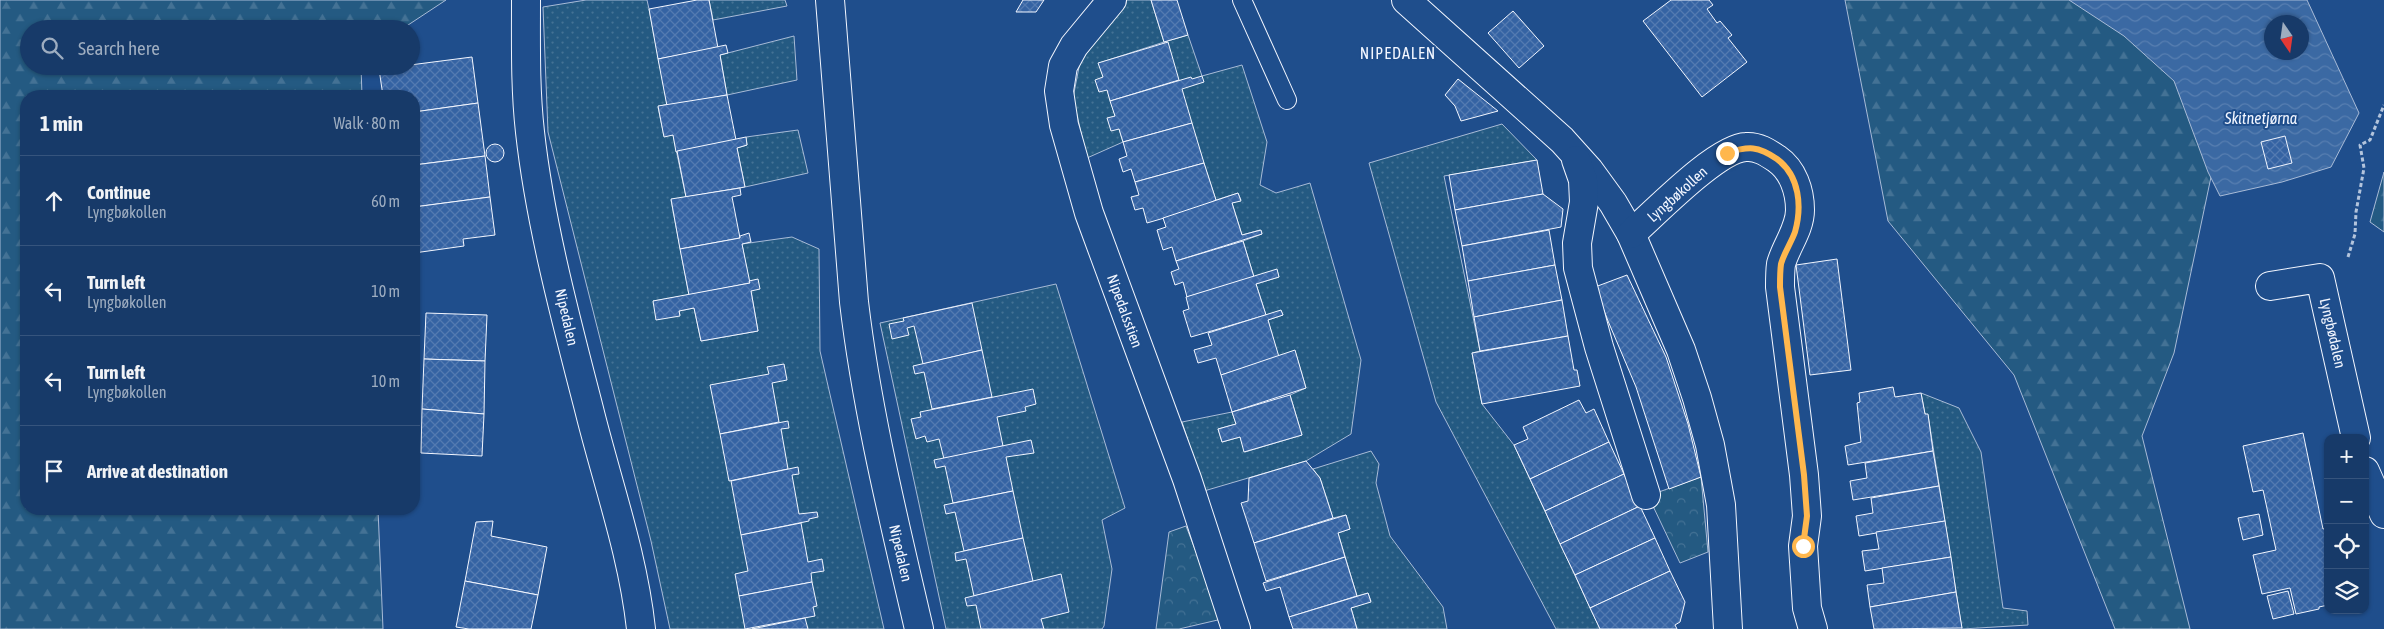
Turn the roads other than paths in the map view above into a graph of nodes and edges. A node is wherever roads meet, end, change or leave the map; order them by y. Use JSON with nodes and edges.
{"nodes":[{"id":1,"x":526,"y":0,"type":"edge"},
{"id":2,"x":830,"y":0,"type":"edge"},
{"id":3,"x":1112,"y":0,"type":"edge"},
{"id":4,"x":1242,"y":0,"type":"edge"},
{"id":5,"x":1406,"y":0,"type":"edge"},
{"id":6,"x":1288,"y":100,"type":"dead end"},
{"id":7,"x":1574,"y":153,"type":"junction"},
{"id":8,"x":1631,"y":234,"type":"junction"},
{"id":9,"x":2270,"y":286,"type":"dead end"},
{"id":10,"x":2355,"y":434,"type":"edge"},
{"id":11,"x":2369,"y":479,"type":"edge"},
{"id":12,"x":1646,"y":495,"type":"dead end"},
{"id":13,"x":2384,"y":514,"type":"edge"},
{"id":14,"x":641,"y":629,"type":"edge"},
{"id":15,"x":919,"y":629,"type":"edge"},
{"id":16,"x":1236,"y":629,"type":"edge"},
{"id":17,"x":1728,"y":629,"type":"edge"},
{"id":18,"x":1813,"y":629,"type":"edge"}],
"edges":[{"from":1,"to":14,"type":"street","name":"Nipedalen"},
{"from":2,"to":15,"type":"street","name":"Nipedalen"},
{"from":3,"to":16,"type":"street","name":"Nipedalsstien"},
{"from":4,"to":6,"type":"lane"},
{"from":5,"to":7,"type":"street","name":"Lyngbøkollen"},
{"from":7,"to":8,"type":"street","name":"Lyngbøkollen"},
{"from":7,"to":12,"type":"street","name":"Lyngbøkollen"},
{"from":8,"to":17,"type":"street","name":"Lyngbøkollen"},
{"from":8,"to":18,"type":"street","name":"Lyngbøkollen"},
{"from":9,"to":10,"type":"street","name":"Lyngbødalen"},
{"from":11,"to":13,"type":"street"}]}
